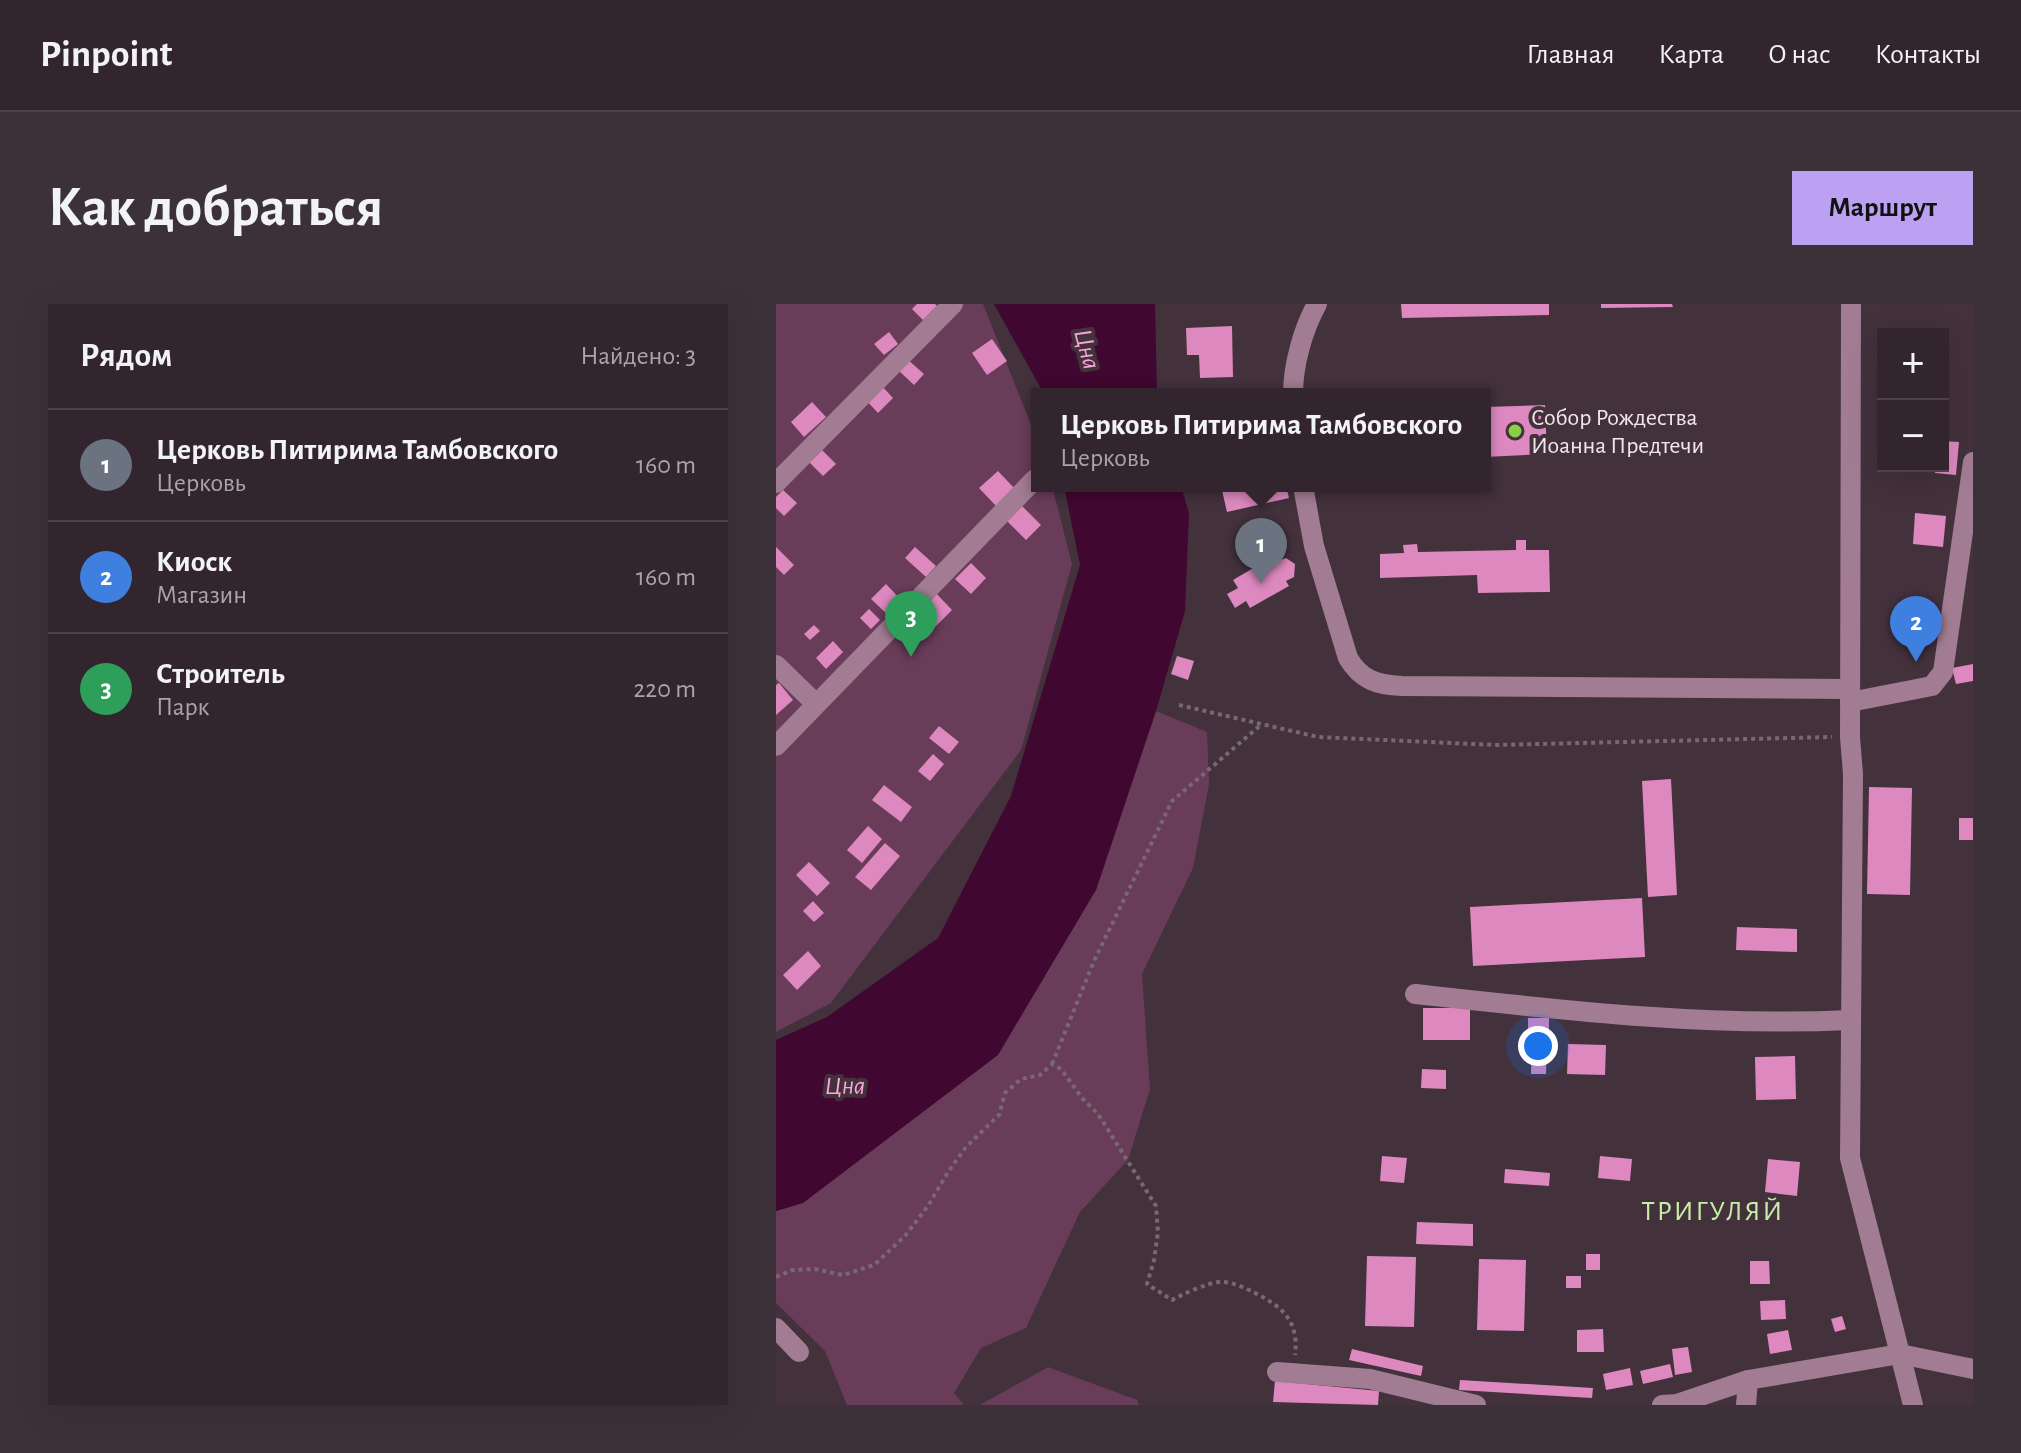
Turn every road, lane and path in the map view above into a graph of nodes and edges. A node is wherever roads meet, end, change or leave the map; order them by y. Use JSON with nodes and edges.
{"nodes":[{"id":1,"x":953,"y":304,"type":"edge"},
{"id":2,"x":1317,"y":304,"type":"edge"},
{"id":3,"x":1851,"y":304,"type":"edge"},
{"id":4,"x":1294,"y":388,"type":"edge"},
{"id":5,"x":1973,"y":462,"type":"edge"},
{"id":6,"x":776,"y":483,"type":"edge"},
{"id":7,"x":1031,"y":483,"type":"edge"},
{"id":8,"x":1304,"y":492,"type":"edge"},
{"id":9,"x":776,"y":665,"type":"edge"},
{"id":10,"x":1850,"y":695,"type":"junction"},
{"id":11,"x":816,"y":704,"type":"junction"},
{"id":12,"x":1179,"y":705,"type":"dead end"},
{"id":13,"x":1262,"y":724,"type":"junction"},
{"id":14,"x":1850,"y":737,"type":"junction"},
{"id":15,"x":776,"y":746,"type":"edge"},
{"id":16,"x":1415,"y":994,"type":"dead end"},
{"id":17,"x":1851,"y":1020,"type":"junction"},
{"id":18,"x":1052,"y":1064,"type":"junction"},
{"id":19,"x":776,"y":1277,"type":"edge"},
{"id":20,"x":776,"y":1328,"type":"edge"},
{"id":21,"x":799,"y":1352,"type":"dead end"},
{"id":22,"x":1900,"y":1354,"type":"junction"},
{"id":23,"x":1973,"y":1369,"type":"edge"},
{"id":24,"x":1285,"y":1373,"type":"joint"},
{"id":25,"x":1748,"y":1380,"type":"junction"},
{"id":26,"x":1476,"y":1405,"type":"edge"},
{"id":27,"x":1662,"y":1405,"type":"edge"},
{"id":28,"x":1746,"y":1405,"type":"edge"},
{"id":29,"x":1913,"y":1405,"type":"edge"}],
"edges":[{"from":1,"to":6,"type":"street"},
{"from":2,"to":4,"type":"street"},
{"from":3,"to":10,"type":"street"},
{"from":5,"to":10,"type":"street"},
{"from":7,"to":11,"type":"street"},
{"from":8,"to":10,"type":"street"},
{"from":9,"to":11,"type":"street"},
{"from":10,"to":14,"type":"street"},
{"from":11,"to":15,"type":"street"},
{"from":12,"to":13,"type":"path"},
{"from":13,"to":14,"type":"path"},
{"from":13,"to":18,"type":"path"},
{"from":14,"to":17,"type":"street"},
{"from":16,"to":17,"type":"street"},
{"from":17,"to":22,"type":"street"},
{"from":18,"to":19,"type":"path"},
{"from":18,"to":24,"type":"path"},
{"from":20,"to":21,"type":"street"},
{"from":22,"to":23,"type":"street"},
{"from":22,"to":25,"type":"street"},
{"from":22,"to":29,"type":"street"},
{"from":24,"to":26,"type":"street"},
{"from":25,"to":27,"type":"street"},
{"from":25,"to":28,"type":"street"}]}
